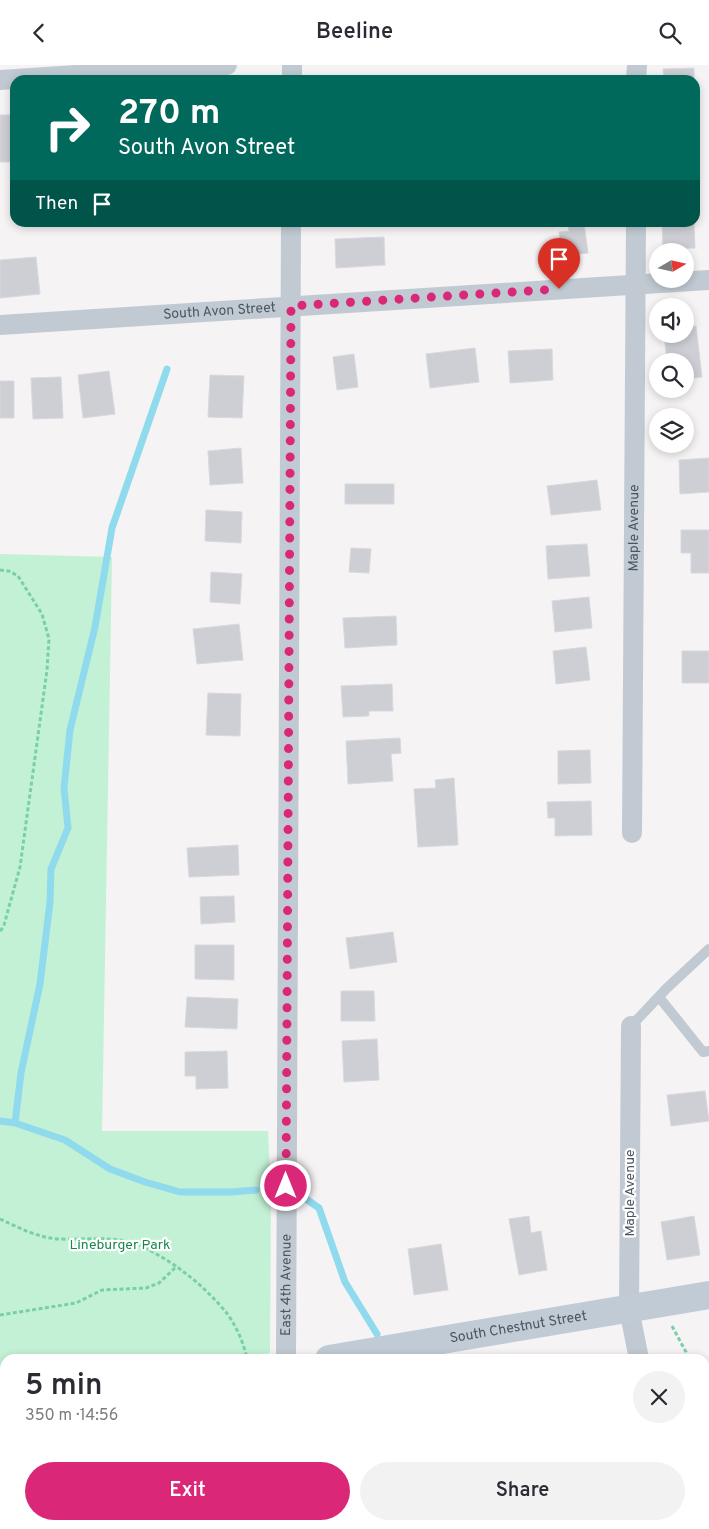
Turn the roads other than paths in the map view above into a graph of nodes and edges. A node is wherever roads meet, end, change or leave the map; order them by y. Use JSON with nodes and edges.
{"nodes":[{"id":1,"x":227,"y":65,"type":"edge"},
{"id":2,"x":85,"y":75,"type":"edge"},
{"id":3,"x":291,"y":227,"type":"edge"},
{"id":4,"x":636,"y":227,"type":"edge"},
{"id":5,"x":709,"y":281,"type":"edge"},
{"id":6,"x":635,"y":285,"type":"junction"},
{"id":7,"x":291,"y":306,"type":"junction"},
{"id":8,"x":0,"y":325,"type":"edge"},
{"id":9,"x":632,"y":833,"type":"dead end"},
{"id":10,"x":709,"y":949,"type":"edge"},
{"id":11,"x":659,"y":997,"type":"junction"},
{"id":12,"x":631,"y":1026,"type":"joint"},
{"id":13,"x":709,"y":1051,"type":"edge"},
{"id":14,"x":709,"y":1295,"type":"edge"},
{"id":15,"x":630,"y":1309,"type":"junction"},
{"id":16,"x":286,"y":1354,"type":"edge"},
{"id":17,"x":359,"y":1354,"type":"edge"},
{"id":18,"x":638,"y":1354,"type":"edge"}],
"edges":[{"from":1,"to":2,"type":"street"},
{"from":3,"to":7,"type":"street","name":"East 4th Avenue"},
{"from":4,"to":6,"type":"street","name":"Maple Avenue"},
{"from":5,"to":6,"type":"street","name":"South Avon Street"},
{"from":6,"to":7,"type":"street","name":"South Avon Street"},
{"from":6,"to":9,"type":"street","name":"Maple Avenue"},
{"from":7,"to":8,"type":"street","name":"South Avon Street"},
{"from":7,"to":16,"type":"street","name":"East 4th Avenue"},
{"from":10,"to":11,"type":"lane"},
{"from":11,"to":12,"type":"lane"},
{"from":11,"to":13,"type":"lane"},
{"from":12,"to":15,"type":"street","name":"Maple Avenue"},
{"from":14,"to":15,"type":"street","name":"South Chestnut Street"},
{"from":15,"to":17,"type":"street","name":"South Chestnut Street"},
{"from":15,"to":18,"type":"street","name":"Maple Avenue"}]}
